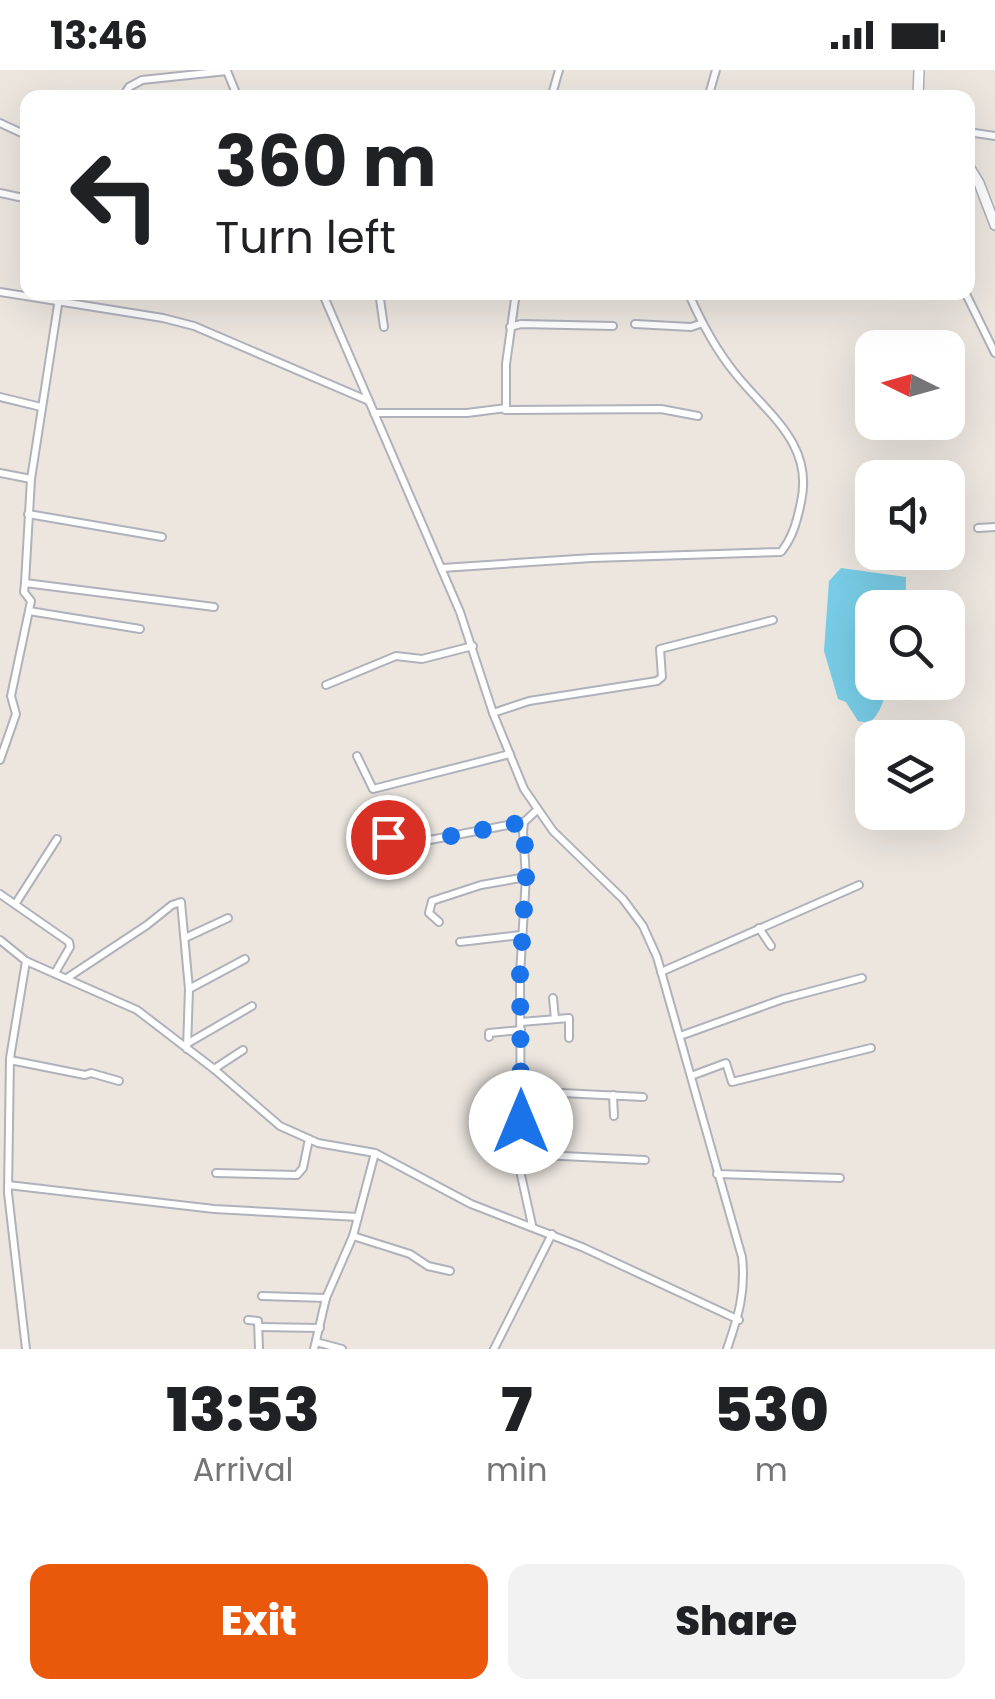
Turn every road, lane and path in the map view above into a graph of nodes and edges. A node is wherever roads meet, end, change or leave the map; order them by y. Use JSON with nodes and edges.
{"nodes":[{"id":1,"x":227,"y":71,"type":"edge"},
{"id":2,"x":127,"y":90,"type":"edge"},
{"id":3,"x":975,"y":176,"type":"edge"},
{"id":4,"x":995,"y":224,"type":"edge"},
{"id":5,"x":42,"y":300,"type":"edge"},
{"id":6,"x":59,"y":300,"type":"edge"},
{"id":7,"x":326,"y":300,"type":"edge"},
{"id":8,"x":380,"y":300,"type":"edge"},
{"id":9,"x":514,"y":300,"type":"edge"},
{"id":10,"x":691,"y":300,"type":"edge"},
{"id":11,"x":969,"y":300,"type":"edge"},
{"id":12,"x":58,"y":303,"type":"junction"},
{"id":13,"x":635,"y":324,"type":"dead end"},
{"id":14,"x":700,"y":324,"type":"junction"},
{"id":15,"x":613,"y":326,"type":"dead end"},
{"id":16,"x":384,"y":327,"type":"dead end"},
{"id":17,"x":509,"y":328,"type":"junction"},
{"id":18,"x":995,"y":353,"type":"edge"},
{"id":19,"x":0,"y":396,"type":"edge"},
{"id":20,"x":370,"y":401,"type":"junction"},
{"id":21,"x":40,"y":407,"type":"junction"},
{"id":22,"x":504,"y":410,"type":"junction"},
{"id":23,"x":374,"y":412,"type":"junction"},
{"id":24,"x":698,"y":416,"type":"dead end"},
{"id":25,"x":0,"y":473,"type":"edge"},
{"id":26,"x":31,"y":479,"type":"junction"},
{"id":27,"x":28,"y":514,"type":"junction"},
{"id":28,"x":995,"y":527,"type":"edge"},
{"id":29,"x":978,"y":528,"type":"dead end"},
{"id":30,"x":162,"y":536,"type":"dead end"},
{"id":31,"x":442,"y":568,"type":"junction"},
{"id":32,"x":25,"y":583,"type":"junction"},
{"id":33,"x":214,"y":606,"type":"dead end"},
{"id":34,"x":29,"y":611,"type":"junction"},
{"id":35,"x":772,"y":620,"type":"dead end"},
{"id":36,"x":140,"y":628,"type":"dead end"},
{"id":37,"x":473,"y":646,"type":"junction"},
{"id":38,"x":326,"y":685,"type":"dead end"},
{"id":39,"x":494,"y":713,"type":"junction"},
{"id":40,"x":510,"y":754,"type":"junction"},
{"id":41,"x":357,"y":756,"type":"dead end"},
{"id":42,"x":0,"y":760,"type":"edge"},
{"id":43,"x":537,"y":810,"type":"junction"},
{"id":44,"x":524,"y":822,"type":"junction"},
{"id":45,"x":384,"y":831,"type":"dead end"},
{"id":46,"x":57,"y":839,"type":"dead end"},
{"id":47,"x":526,"y":877,"type":"junction"},
{"id":48,"x":859,"y":885,"type":"dead end"},
{"id":49,"x":0,"y":894,"type":"edge"},
{"id":50,"x":16,"y":903,"type":"junction"},
{"id":51,"x":228,"y":918,"type":"dead end"},
{"id":52,"x":440,"y":922,"type":"dead end"},
{"id":53,"x":760,"y":928,"type":"junction"},
{"id":54,"x":521,"y":936,"type":"junction"},
{"id":55,"x":185,"y":938,"type":"junction"},
{"id":56,"x":0,"y":940,"type":"edge"},
{"id":57,"x":460,"y":942,"type":"dead end"},
{"id":58,"x":771,"y":946,"type":"dead end"},
{"id":59,"x":244,"y":959,"type":"dead end"},
{"id":60,"x":26,"y":961,"type":"junction"},
{"id":61,"x":661,"y":972,"type":"junction"},
{"id":62,"x":55,"y":973,"type":"junction"},
{"id":63,"x":67,"y":978,"type":"junction"},
{"id":64,"x":862,"y":978,"type":"dead end"},
{"id":65,"x":190,"y":988,"type":"junction"},
{"id":66,"x":553,"y":998,"type":"dead end"},
{"id":67,"x":252,"y":1006,"type":"dead end"},
{"id":68,"x":554,"y":1019,"type":"junction"},
{"id":69,"x":521,"y":1026,"type":"junction"},
{"id":70,"x":680,"y":1036,"type":"junction"},
{"id":71,"x":488,"y":1037,"type":"dead end"},
{"id":72,"x":569,"y":1038,"type":"dead end"},
{"id":73,"x":188,"y":1046,"type":"junction"},
{"id":74,"x":871,"y":1048,"type":"dead end"},
{"id":75,"x":243,"y":1050,"type":"dead end"},
{"id":76,"x":10,"y":1059,"type":"junction"},
{"id":77,"x":214,"y":1069,"type":"junction"},
{"id":78,"x":690,"y":1076,"type":"junction"},
{"id":79,"x":118,"y":1082,"type":"dead end"},
{"id":80,"x":521,"y":1091,"type":"junction"},
{"id":81,"x":612,"y":1095,"type":"junction"},
{"id":82,"x":642,"y":1096,"type":"dead end"},
{"id":83,"x":614,"y":1116,"type":"dead end"},
{"id":84,"x":309,"y":1139,"type":"junction"},
{"id":85,"x":375,"y":1153,"type":"junction"},
{"id":86,"x":521,"y":1154,"type":"junction"},
{"id":87,"x":645,"y":1160,"type":"dead end"},
{"id":88,"x":216,"y":1173,"type":"dead end"},
{"id":89,"x":717,"y":1174,"type":"junction"},
{"id":90,"x":840,"y":1178,"type":"dead end"},
{"id":91,"x":5,"y":1190,"type":"edge"},
{"id":92,"x":358,"y":1218,"type":"junction"},
{"id":93,"x":532,"y":1226,"type":"junction"},
{"id":94,"x":552,"y":1234,"type":"junction"},
{"id":95,"x":353,"y":1236,"type":"junction"},
{"id":96,"x":450,"y":1271,"type":"dead end"},
{"id":97,"x":262,"y":1296,"type":"dead end"},
{"id":98,"x":326,"y":1298,"type":"junction"},
{"id":99,"x":248,"y":1320,"type":"dead end"},
{"id":100,"x":738,"y":1320,"type":"junction"},
{"id":101,"x":259,"y":1326,"type":"junction"},
{"id":102,"x":320,"y":1328,"type":"junction"},
{"id":103,"x":315,"y":1345,"type":"edge"},
{"id":104,"x":26,"y":1349,"type":"edge"},
{"id":105,"x":259,"y":1349,"type":"edge"},
{"id":106,"x":342,"y":1349,"type":"edge"},
{"id":107,"x":494,"y":1349,"type":"edge"},
{"id":108,"x":727,"y":1349,"type":"edge"}],
"edges":[{"from":1,"to":2,"type":"street"},
{"from":3,"to":4,"type":"street"},
{"from":5,"to":12,"type":"street"},
{"from":6,"to":12,"type":"street"},
{"from":7,"to":20,"type":"street"},
{"from":8,"to":16,"type":"street"},
{"from":9,"to":17,"type":"street"},
{"from":10,"to":14,"type":"street"},
{"from":11,"to":18,"type":"street"},
{"from":12,"to":20,"type":"street"},
{"from":12,"to":21,"type":"street"},
{"from":13,"to":14,"type":"street"},
{"from":14,"to":31,"type":"street"},
{"from":15,"to":17,"type":"street"},
{"from":17,"to":22,"type":"street"},
{"from":19,"to":21,"type":"street"},
{"from":20,"to":23,"type":"street"},
{"from":21,"to":26,"type":"street"},
{"from":22,"to":23,"type":"street"},
{"from":22,"to":24,"type":"street"},
{"from":23,"to":31,"type":"street"},
{"from":25,"to":26,"type":"street"},
{"from":26,"to":27,"type":"street"},
{"from":27,"to":30,"type":"street"},
{"from":27,"to":32,"type":"street"},
{"from":28,"to":29,"type":"street"},
{"from":31,"to":37,"type":"street"},
{"from":32,"to":33,"type":"street"},
{"from":32,"to":34,"type":"street"},
{"from":34,"to":36,"type":"street"},
{"from":34,"to":42,"type":"street"},
{"from":35,"to":39,"type":"street"},
{"from":37,"to":38,"type":"street"},
{"from":37,"to":39,"type":"street"},
{"from":39,"to":40,"type":"street"},
{"from":40,"to":41,"type":"street"},
{"from":40,"to":43,"type":"street"},
{"from":43,"to":44,"type":"street"},
{"from":43,"to":61,"type":"street"},
{"from":44,"to":45,"type":"street"},
{"from":44,"to":47,"type":"street"},
{"from":46,"to":50,"type":"street"},
{"from":47,"to":52,"type":"street"},
{"from":47,"to":54,"type":"street"},
{"from":48,"to":53,"type":"street"},
{"from":49,"to":50,"type":"street"},
{"from":50,"to":62,"type":"street"},
{"from":51,"to":55,"type":"street"},
{"from":53,"to":58,"type":"street"},
{"from":53,"to":61,"type":"street"},
{"from":54,"to":57,"type":"street"},
{"from":54,"to":69,"type":"street"},
{"from":55,"to":63,"type":"street"},
{"from":55,"to":65,"type":"street"},
{"from":56,"to":60,"type":"street"},
{"from":59,"to":65,"type":"street"},
{"from":60,"to":62,"type":"street"},
{"from":60,"to":76,"type":"street"},
{"from":61,"to":70,"type":"street"},
{"from":62,"to":63,"type":"street"},
{"from":63,"to":73,"type":"street"},
{"from":64,"to":70,"type":"street"},
{"from":65,"to":73,"type":"street"},
{"from":66,"to":68,"type":"street"},
{"from":67,"to":73,"type":"street"},
{"from":68,"to":69,"type":"street"},
{"from":68,"to":72,"type":"street"},
{"from":69,"to":71,"type":"street"},
{"from":69,"to":80,"type":"street"},
{"from":70,"to":78,"type":"street"},
{"from":73,"to":77,"type":"street"},
{"from":74,"to":78,"type":"street"},
{"from":75,"to":77,"type":"street"},
{"from":76,"to":79,"type":"street"},
{"from":76,"to":91,"type":"street"},
{"from":77,"to":84,"type":"street"},
{"from":78,"to":89,"type":"street"},
{"from":80,"to":81,"type":"street"},
{"from":80,"to":86,"type":"street"},
{"from":81,"to":82,"type":"street"},
{"from":81,"to":83,"type":"street"},
{"from":84,"to":85,"type":"street"},
{"from":84,"to":88,"type":"street"},
{"from":85,"to":92,"type":"street"},
{"from":85,"to":93,"type":"street"},
{"from":86,"to":87,"type":"street"},
{"from":86,"to":93,"type":"street"},
{"from":89,"to":90,"type":"street"},
{"from":89,"to":100,"type":"street"},
{"from":91,"to":92,"type":"street"},
{"from":91,"to":104,"type":"street"},
{"from":92,"to":95,"type":"street"},
{"from":93,"to":94,"type":"street"},
{"from":94,"to":100,"type":"street"},
{"from":94,"to":107,"type":"street"},
{"from":95,"to":96,"type":"street"},
{"from":95,"to":98,"type":"street"},
{"from":97,"to":98,"type":"street"},
{"from":98,"to":102,"type":"street"},
{"from":99,"to":101,"type":"street"},
{"from":100,"to":108,"type":"street"},
{"from":101,"to":102,"type":"street"},
{"from":101,"to":105,"type":"street"},
{"from":102,"to":103,"type":"street"},
{"from":103,"to":106,"type":"street"}]}
